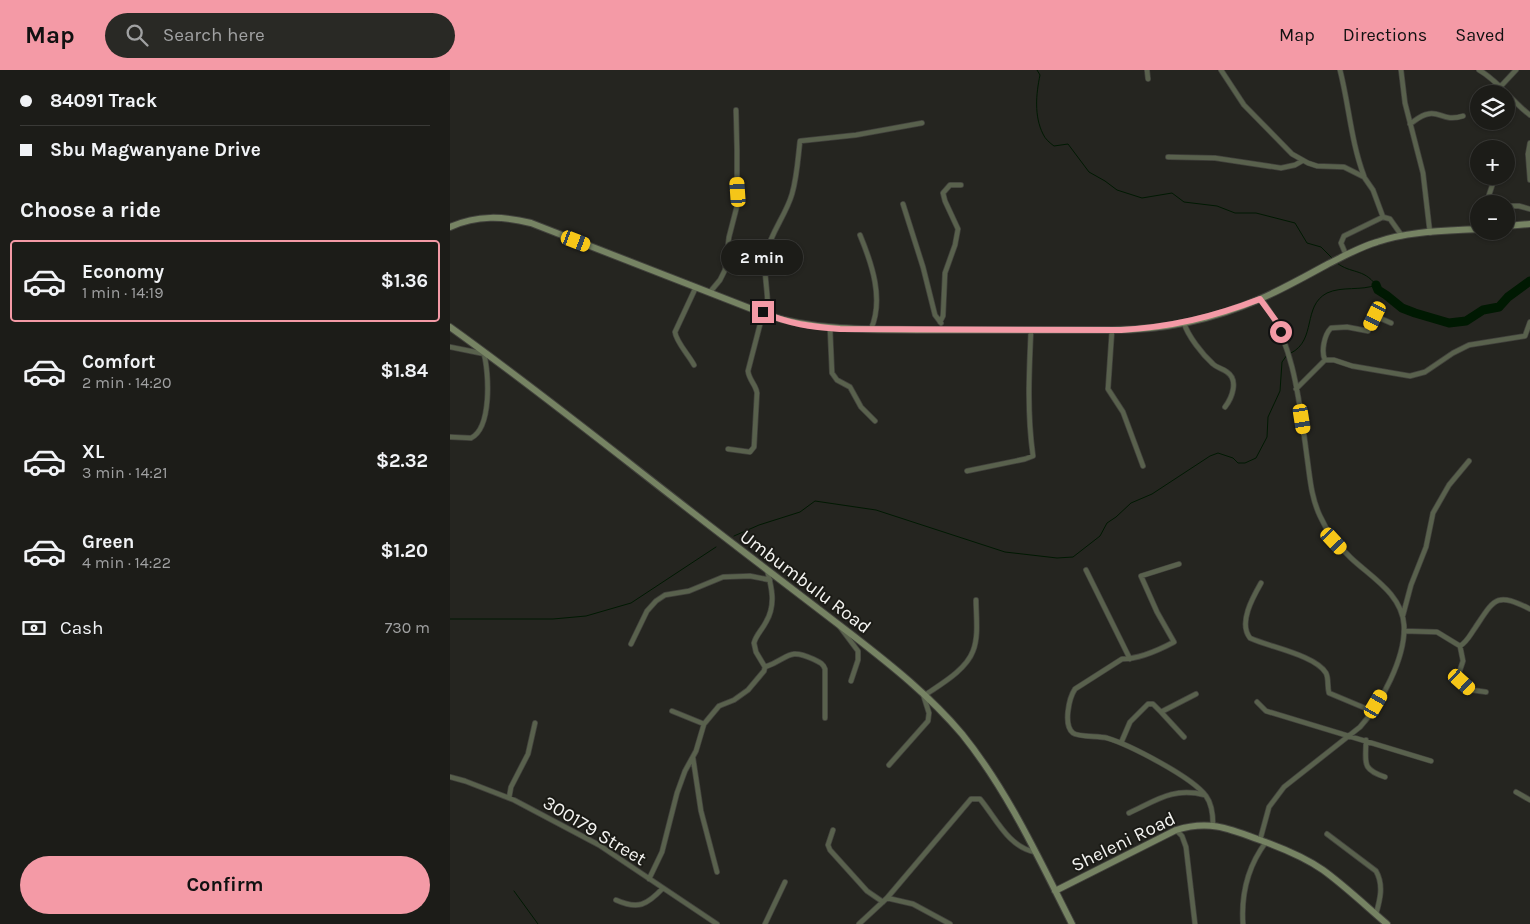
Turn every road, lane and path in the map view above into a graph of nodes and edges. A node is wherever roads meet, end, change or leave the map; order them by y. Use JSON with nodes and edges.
{"nodes":[{"id":1,"x":1147,"y":70,"type":"edge"},
{"id":2,"x":1221,"y":70,"type":"edge"},
{"id":3,"x":1340,"y":70,"type":"edge"},
{"id":4,"x":1401,"y":70,"type":"edge"},
{"id":5,"x":1479,"y":70,"type":"edge"},
{"id":6,"x":1516,"y":70,"type":"edge"},
{"id":7,"x":1148,"y":79,"type":"dead end"},
{"id":8,"x":1500,"y":85,"type":"edge"},
{"id":9,"x":1502,"y":85,"type":"edge"},
{"id":10,"x":1515,"y":101,"type":"edge"},
{"id":11,"x":736,"y":110,"type":"dead end"},
{"id":12,"x":1530,"y":115,"type":"edge"},
{"id":13,"x":1463,"y":116,"type":"dead end"},
{"id":14,"x":922,"y":123,"type":"dead end"},
{"id":15,"x":1410,"y":124,"type":"junction"},
{"id":16,"x":1530,"y":143,"type":"edge"},
{"id":17,"x":1168,"y":157,"type":"dead end"},
{"id":18,"x":1302,"y":161,"type":"junction"},
{"id":19,"x":1364,"y":177,"type":"junction"},
{"id":20,"x":1530,"y":180,"type":"edge"},
{"id":21,"x":961,"y":185,"type":"dead end"},
{"id":22,"x":903,"y":204,"type":"dead end"},
{"id":23,"x":1515,"y":206,"type":"edge"},
{"id":24,"x":1530,"y":209,"type":"edge"},
{"id":25,"x":1383,"y":217,"type":"junction"},
{"id":26,"x":1530,"y":224,"type":"edge"},
{"id":27,"x":1515,"y":225,"type":"edge"},
{"id":28,"x":450,"y":227,"type":"edge"},
{"id":29,"x":1470,"y":230,"type":"edge"},
{"id":30,"x":1430,"y":233,"type":"junction"},
{"id":31,"x":860,"y":235,"type":"dead end"},
{"id":32,"x":1402,"y":236,"type":"junction"},
{"id":33,"x":1344,"y":256,"type":"junction"},
{"id":34,"x":696,"y":287,"type":"junction"},
{"id":35,"x":710,"y":292,"type":"junction"},
{"id":36,"x":1260,"y":299,"type":"junction"},
{"id":37,"x":765,"y":314,"type":"junction"},
{"id":38,"x":940,"y":322,"type":"junction"},
{"id":39,"x":1530,"y":322,"type":"edge"},
{"id":40,"x":1184,"y":323,"type":"junction"},
{"id":41,"x":1391,"y":323,"type":"dead end"},
{"id":42,"x":450,"y":327,"type":"edge"},
{"id":43,"x":830,"y":328,"type":"junction"},
{"id":44,"x":871,"y":329,"type":"junction"},
{"id":45,"x":942,"y":330,"type":"junction"},
{"id":46,"x":1031,"y":330,"type":"junction"},
{"id":47,"x":1112,"y":330,"type":"junction"},
{"id":48,"x":450,"y":348,"type":"edge"},
{"id":49,"x":486,"y":354,"type":"junction"},
{"id":50,"x":1325,"y":360,"type":"junction"},
{"id":51,"x":694,"y":365,"type":"dead end"},
{"id":52,"x":1296,"y":389,"type":"junction"},
{"id":53,"x":1225,"y":407,"type":"dead end"},
{"id":54,"x":875,"y":421,"type":"dead end"},
{"id":55,"x":450,"y":437,"type":"edge"},
{"id":56,"x":728,"y":449,"type":"dead end"},
{"id":57,"x":1468,"y":461,"type":"dead end"},
{"id":58,"x":1143,"y":466,"type":"dead end"},
{"id":59,"x":967,"y":471,"type":"dead end"},
{"id":60,"x":1179,"y":564,"type":"dead end"},
{"id":61,"x":767,"y":570,"type":"junction"},
{"id":62,"x":1086,"y":570,"type":"dead end"},
{"id":63,"x":770,"y":580,"type":"junction"},
{"id":64,"x":1261,"y":583,"type":"dead end"},
{"id":65,"x":976,"y":600,"type":"dead end"},
{"id":66,"x":1530,"y":609,"type":"edge"},
{"id":67,"x":1403,"y":615,"type":"junction"},
{"id":68,"x":838,"y":624,"type":"junction"},
{"id":69,"x":1404,"y":631,"type":"junction"},
{"id":70,"x":631,"y":644,"type":"dead end"},
{"id":71,"x":1460,"y":646,"type":"junction"},
{"id":72,"x":1130,"y":659,"type":"junction"},
{"id":73,"x":765,"y":667,"type":"junction"},
{"id":74,"x":851,"y":681,"type":"dead end"},
{"id":75,"x":1486,"y":692,"type":"dead end"},
{"id":76,"x":924,"y":694,"type":"junction"},
{"id":77,"x":1196,"y":694,"type":"dead end"},
{"id":78,"x":1257,"y":702,"type":"dead end"},
{"id":79,"x":672,"y":711,"type":"dead end"},
{"id":80,"x":1372,"y":711,"type":"junction"},
{"id":81,"x":1161,"y":712,"type":"junction"},
{"id":82,"x":825,"y":718,"type":"dead end"},
{"id":83,"x":535,"y":723,"type":"dead end"},
{"id":84,"x":704,"y":724,"type":"junction"},
{"id":85,"x":1349,"y":736,"type":"junction"},
{"id":86,"x":1184,"y":737,"type":"dead end"},
{"id":87,"x":1366,"y":740,"type":"junction"},
{"id":88,"x":1121,"y":744,"type":"junction"},
{"id":89,"x":693,"y":758,"type":"junction"},
{"id":90,"x":1431,"y":761,"type":"dead end"},
{"id":91,"x":889,"y":765,"type":"dead end"},
{"id":92,"x":450,"y":777,"type":"edge"},
{"id":93,"x":1384,"y":777,"type":"dead end"},
{"id":94,"x":1516,"y":792,"type":"dead end"},
{"id":95,"x":1205,"y":794,"type":"junction"},
{"id":96,"x":509,"y":798,"type":"junction"},
{"id":97,"x":1530,"y":800,"type":"edge"},
{"id":98,"x":1130,"y":813,"type":"dead end"},
{"id":99,"x":1214,"y":825,"type":"junction"},
{"id":100,"x":833,"y":830,"type":"dead end"},
{"id":101,"x":1176,"y":830,"type":"junction"},
{"id":102,"x":1327,"y":834,"type":"dead end"},
{"id":103,"x":1263,"y":841,"type":"junction"},
{"id":104,"x":1034,"y":852,"type":"junction"},
{"id":105,"x":717,"y":872,"type":"dead end"},
{"id":106,"x":649,"y":879,"type":"junction"},
{"id":107,"x":785,"y":882,"type":"dead end"},
{"id":108,"x":663,"y":888,"type":"junction"},
{"id":109,"x":1055,"y":891,"type":"junction"},
{"id":110,"x":616,"y":900,"type":"dead end"},
{"id":111,"x":885,"y":900,"type":"junction"},
{"id":112,"x":1376,"y":914,"type":"junction"},
{"id":113,"x":717,"y":924,"type":"edge"},
{"id":114,"x":765,"y":924,"type":"edge"},
{"id":115,"x":859,"y":924,"type":"edge"},
{"id":116,"x":948,"y":924,"type":"edge"},
{"id":117,"x":1072,"y":924,"type":"edge"},
{"id":118,"x":1195,"y":924,"type":"edge"},
{"id":119,"x":1243,"y":924,"type":"edge"},
{"id":120,"x":1387,"y":924,"type":"edge"}],
"edges":[{"from":1,"to":7,"type":"street"},
{"from":2,"to":18,"type":"street"},
{"from":3,"to":19,"type":"street"},
{"from":4,"to":15,"type":"street"},
{"from":5,"to":8,"type":"street"},
{"from":6,"to":9,"type":"street"},
{"from":10,"to":12,"type":"street"},
{"from":11,"to":35,"type":"street"},
{"from":13,"to":15,"type":"street"},
{"from":14,"to":37,"type":"street"},
{"from":15,"to":30,"type":"street"},
{"from":16,"to":20,"type":"street"},
{"from":17,"to":18,"type":"street"},
{"from":18,"to":19,"type":"street"},
{"from":19,"to":25,"type":"street"},
{"from":21,"to":38,"type":"street"},
{"from":22,"to":38,"type":"street"},
{"from":23,"to":24,"type":"street"},
{"from":25,"to":32,"type":"street"},
{"from":25,"to":33,"type":"street"},
{"from":26,"to":27,"type":"main road"},
{"from":28,"to":34,"type":"main road"},
{"from":29,"to":30,"type":"main road"},
{"from":30,"to":32,"type":"main road"},
{"from":31,"to":44,"type":"street"},
{"from":32,"to":33,"type":"main road"},
{"from":33,"to":36,"type":"main road"},
{"from":34,"to":35,"type":"main road"},
{"from":34,"to":51,"type":"street"},
{"from":35,"to":37,"type":"main road"},
{"from":36,"to":40,"type":"main road"},
{"from":36,"to":52,"type":"street"},
{"from":37,"to":43,"type":"main road"},
{"from":37,"to":56,"type":"street"},
{"from":38,"to":45,"type":"street"},
{"from":39,"to":50,"type":"street"},
{"from":40,"to":47,"type":"main road"},
{"from":40,"to":53,"type":"street"},
{"from":41,"to":50,"type":"street"},
{"from":42,"to":49,"type":"main road","name":"Umbumbulu Road"},
{"from":43,"to":44,"type":"main road"},
{"from":43,"to":54,"type":"street"},
{"from":44,"to":45,"type":"main road"},
{"from":45,"to":46,"type":"main road"},
{"from":46,"to":47,"type":"main road"},
{"from":46,"to":59,"type":"street"},
{"from":47,"to":58,"type":"street"},
{"from":48,"to":49,"type":"street"},
{"from":49,"to":55,"type":"street"},
{"from":49,"to":61,"type":"main road","name":"Umbumbulu Road"},
{"from":50,"to":52,"type":"street"},
{"from":52,"to":67,"type":"street"},
{"from":57,"to":67,"type":"street"},
{"from":60,"to":72,"type":"street"},
{"from":61,"to":63,"type":"street"},
{"from":61,"to":68,"type":"main road","name":"Umbumbulu Road"},
{"from":62,"to":72,"type":"street"},
{"from":63,"to":70,"type":"street"},
{"from":63,"to":73,"type":"street"},
{"from":64,"to":80,"type":"street"},
{"from":65,"to":76,"type":"street"},
{"from":66,"to":71,"type":"street"},
{"from":67,"to":69,"type":"street"},
{"from":68,"to":74,"type":"street"},
{"from":68,"to":76,"type":"main road","name":"Umbumbulu Road"},
{"from":69,"to":71,"type":"street"},
{"from":69,"to":80,"type":"street"},
{"from":71,"to":75,"type":"street"},
{"from":72,"to":88,"type":"street"},
{"from":73,"to":82,"type":"street"},
{"from":73,"to":84,"type":"street"},
{"from":76,"to":91,"type":"street"},
{"from":76,"to":104,"type":"main road","name":"Umbumbulu Road"},
{"from":77,"to":81,"type":"street"},
{"from":78,"to":85,"type":"street"},
{"from":79,"to":84,"type":"street"},
{"from":80,"to":85,"type":"street"},
{"from":81,"to":86,"type":"street"},
{"from":81,"to":88,"type":"street"},
{"from":83,"to":96,"type":"street"},
{"from":84,"to":89,"type":"street"},
{"from":85,"to":87,"type":"street"},
{"from":85,"to":103,"type":"street"},
{"from":87,"to":90,"type":"street"},
{"from":87,"to":93,"type":"street"},
{"from":88,"to":95,"type":"street"},
{"from":89,"to":105,"type":"street"},
{"from":89,"to":106,"type":"street"},
{"from":92,"to":96,"type":"street","name":"300179 Street"},
{"from":94,"to":97,"type":"street"},
{"from":95,"to":98,"type":"street"},
{"from":95,"to":99,"type":"street"},
{"from":96,"to":106,"type":"street","name":"300179 Street"},
{"from":99,"to":101,"type":"main road","name":"Sheleni Road"},
{"from":99,"to":103,"type":"main road","name":"Sheleni Road"},
{"from":100,"to":111,"type":"street"},
{"from":101,"to":109,"type":"main road","name":"Sheleni Road"},
{"from":101,"to":118,"type":"street"},
{"from":102,"to":112,"type":"street"},
{"from":103,"to":112,"type":"main road","name":"Sheleni Road"},
{"from":103,"to":119,"type":"street"},
{"from":104,"to":109,"type":"main road","name":"Umbumbulu Road"},
{"from":104,"to":111,"type":"street"},
{"from":106,"to":108,"type":"street","name":"300179 Street"},
{"from":107,"to":114,"type":"street"},
{"from":108,"to":110,"type":"street"},
{"from":108,"to":113,"type":"street","name":"300179 Street"},
{"from":109,"to":117,"type":"main road","name":"Umbumbulu Road"},
{"from":111,"to":115,"type":"street"},
{"from":111,"to":116,"type":"street"},
{"from":112,"to":120,"type":"main road","name":"Sheleni Road"}]}
